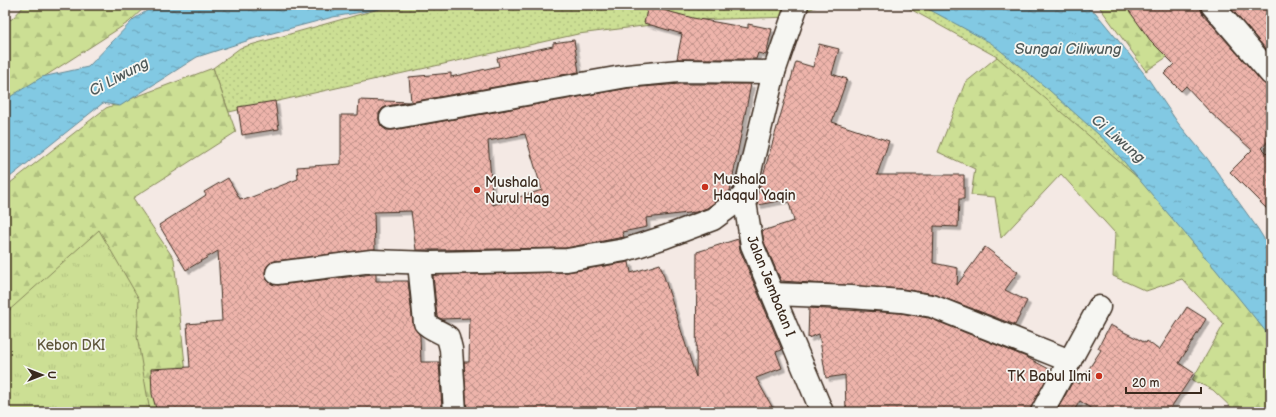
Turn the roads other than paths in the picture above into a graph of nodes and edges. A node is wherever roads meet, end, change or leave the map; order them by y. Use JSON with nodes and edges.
{"nodes":[{"id":1,"x":1212,"y":5,"type":"edge"},
{"id":2,"x":795,"y":11,"type":"edge"},
{"id":3,"x":774,"y":72,"type":"junction"},
{"id":4,"x":1271,"y":74,"type":"edge"},
{"id":5,"x":391,"y":118,"type":"dead end"},
{"id":6,"x":744,"y":196,"type":"junction"},
{"id":7,"x":419,"y":263,"type":"junction"},
{"id":8,"x":276,"y":273,"type":"dead end"},
{"id":9,"x":773,"y":294,"type":"junction"},
{"id":10,"x":1099,"y":307,"type":"dead end"},
{"id":11,"x":1070,"y":360,"type":"junction"},
{"id":12,"x":455,"y":412,"type":"edge"},
{"id":13,"x":822,"y":412,"type":"edge"},
{"id":14,"x":1042,"y":412,"type":"edge"}],
"edges":[{"from":1,"to":4,"type":"street"},
{"from":2,"to":3,"type":"street","name":"Jalan Jembatan I"},
{"from":3,"to":5,"type":"street"},
{"from":3,"to":6,"type":"street","name":"Jalan Jembatan I"},
{"from":6,"to":7,"type":"street"},
{"from":6,"to":9,"type":"street","name":"Jalan Jembatan I"},
{"from":7,"to":8,"type":"street"},
{"from":7,"to":12,"type":"street"},
{"from":9,"to":11,"type":"street"},
{"from":9,"to":13,"type":"street","name":"Jalan Jembatan I"},
{"from":10,"to":11,"type":"street"},
{"from":11,"to":14,"type":"street"}]}
